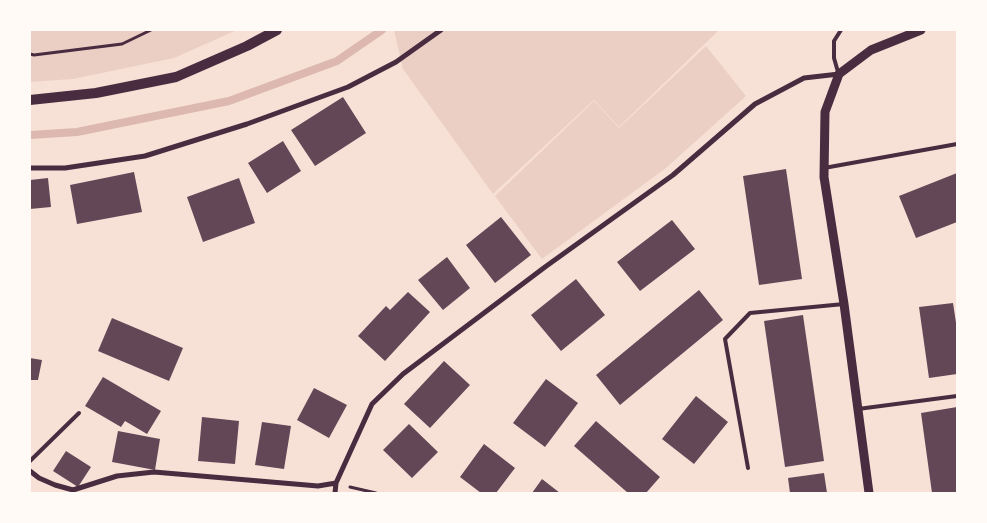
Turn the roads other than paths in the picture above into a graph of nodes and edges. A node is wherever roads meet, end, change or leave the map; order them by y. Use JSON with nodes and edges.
{"nodes":[{"id":1,"x":277,"y":30,"type":"edge"},
{"id":2,"x":441,"y":30,"type":"edge"},
{"id":3,"x":841,"y":30,"type":"edge"},
{"id":4,"x":921,"y":30,"type":"edge"},
{"id":5,"x":839,"y":74,"type":"junction"},
{"id":6,"x":30,"y":100,"type":"edge"},
{"id":7,"x":957,"y":144,"type":"edge"},
{"id":8,"x":30,"y":168,"type":"edge"},
{"id":9,"x":824,"y":168,"type":"junction"},
{"id":10,"x":844,"y":304,"type":"junction"},
{"id":11,"x":957,"y":396,"type":"edge"},
{"id":12,"x":858,"y":409,"type":"junction"},
{"id":13,"x":78,"y":413,"type":"dead end"},
{"id":14,"x":30,"y":461,"type":"edge"},
{"id":15,"x":748,"y":468,"type":"dead end"},
{"id":16,"x":30,"y":471,"type":"edge"},
{"id":17,"x":336,"y":483,"type":"junction"},
{"id":18,"x":335,"y":493,"type":"edge"},
{"id":19,"x":869,"y":493,"type":"edge"}],
"edges":[{"from":1,"to":6,"type":"main road"},
{"from":2,"to":8,"type":"street"},
{"from":3,"to":5,"type":"lane"},
{"from":4,"to":5,"type":"street"},
{"from":5,"to":9,"type":"street"},
{"from":5,"to":17,"type":"street"},
{"from":7,"to":9,"type":"lane"},
{"from":9,"to":10,"type":"street"},
{"from":10,"to":12,"type":"street"},
{"from":10,"to":15,"type":"lane"},
{"from":11,"to":12,"type":"lane"},
{"from":12,"to":19,"type":"street"},
{"from":13,"to":14,"type":"lane"},
{"from":16,"to":17,"type":"street"},
{"from":17,"to":18,"type":"street"}]}
